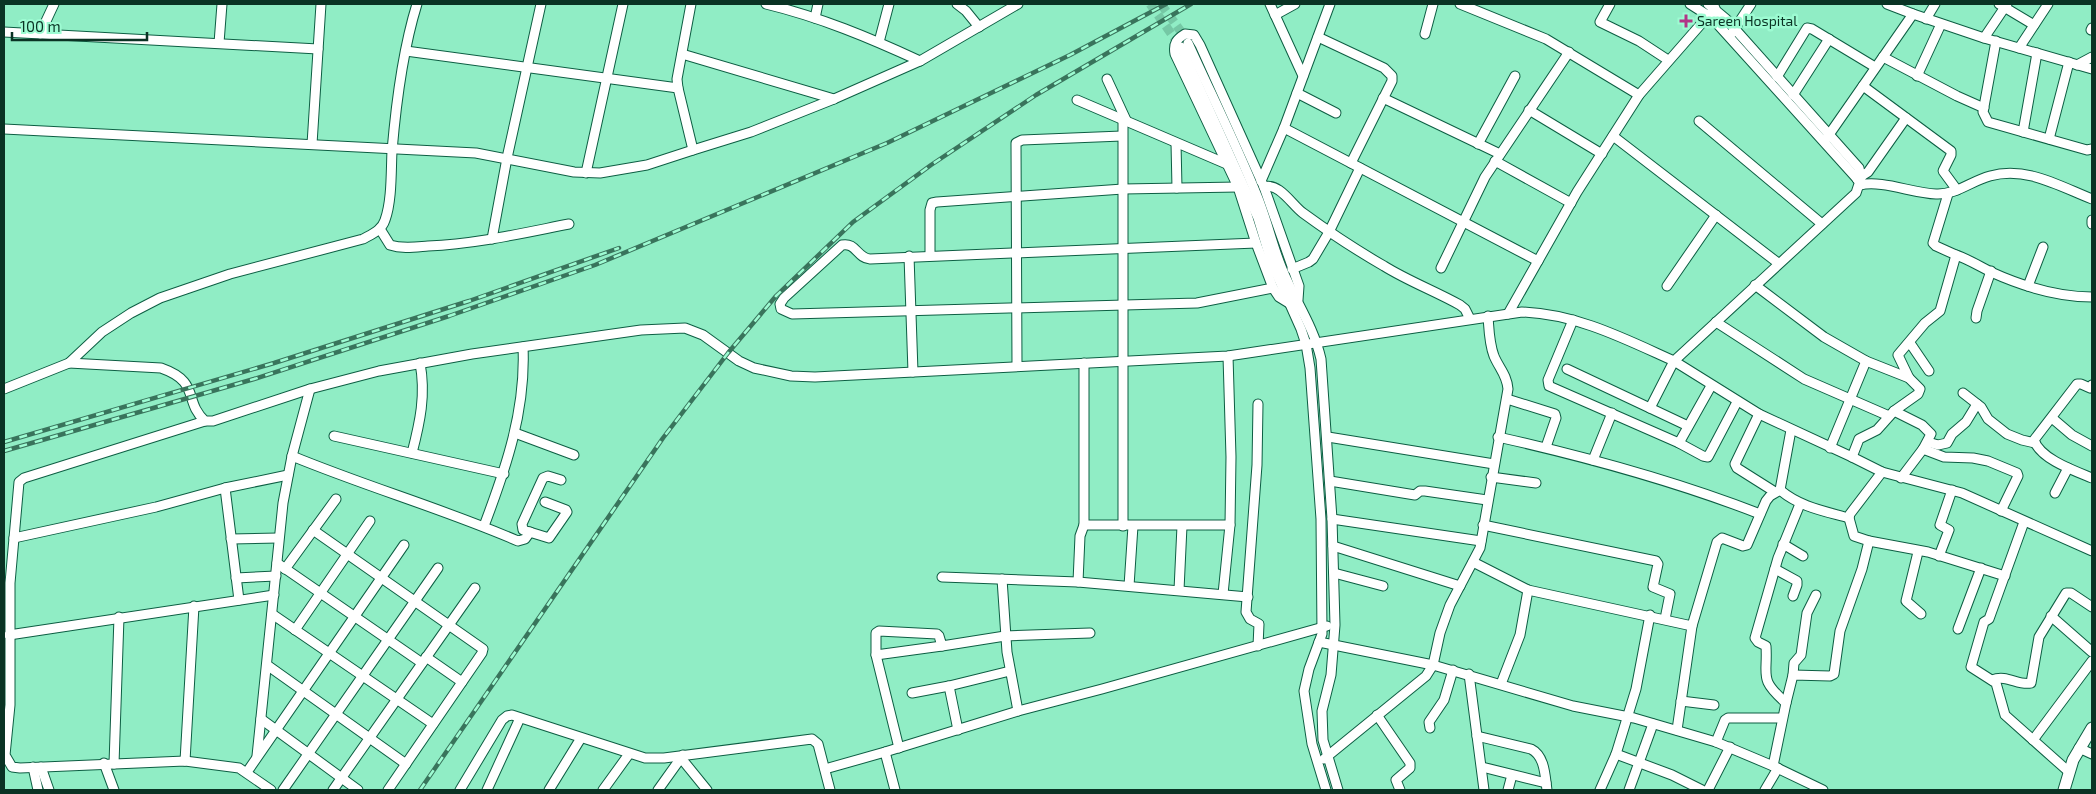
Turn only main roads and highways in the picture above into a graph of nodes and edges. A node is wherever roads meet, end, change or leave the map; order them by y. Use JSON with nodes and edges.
{"nodes":[{"id":1,"x":2092,"y":728,"type":"edge"},
{"id":2,"x":2068,"y":784,"type":"edge"}],
"edges":[{"from":1,"to":2,"type":"main road"}]}
